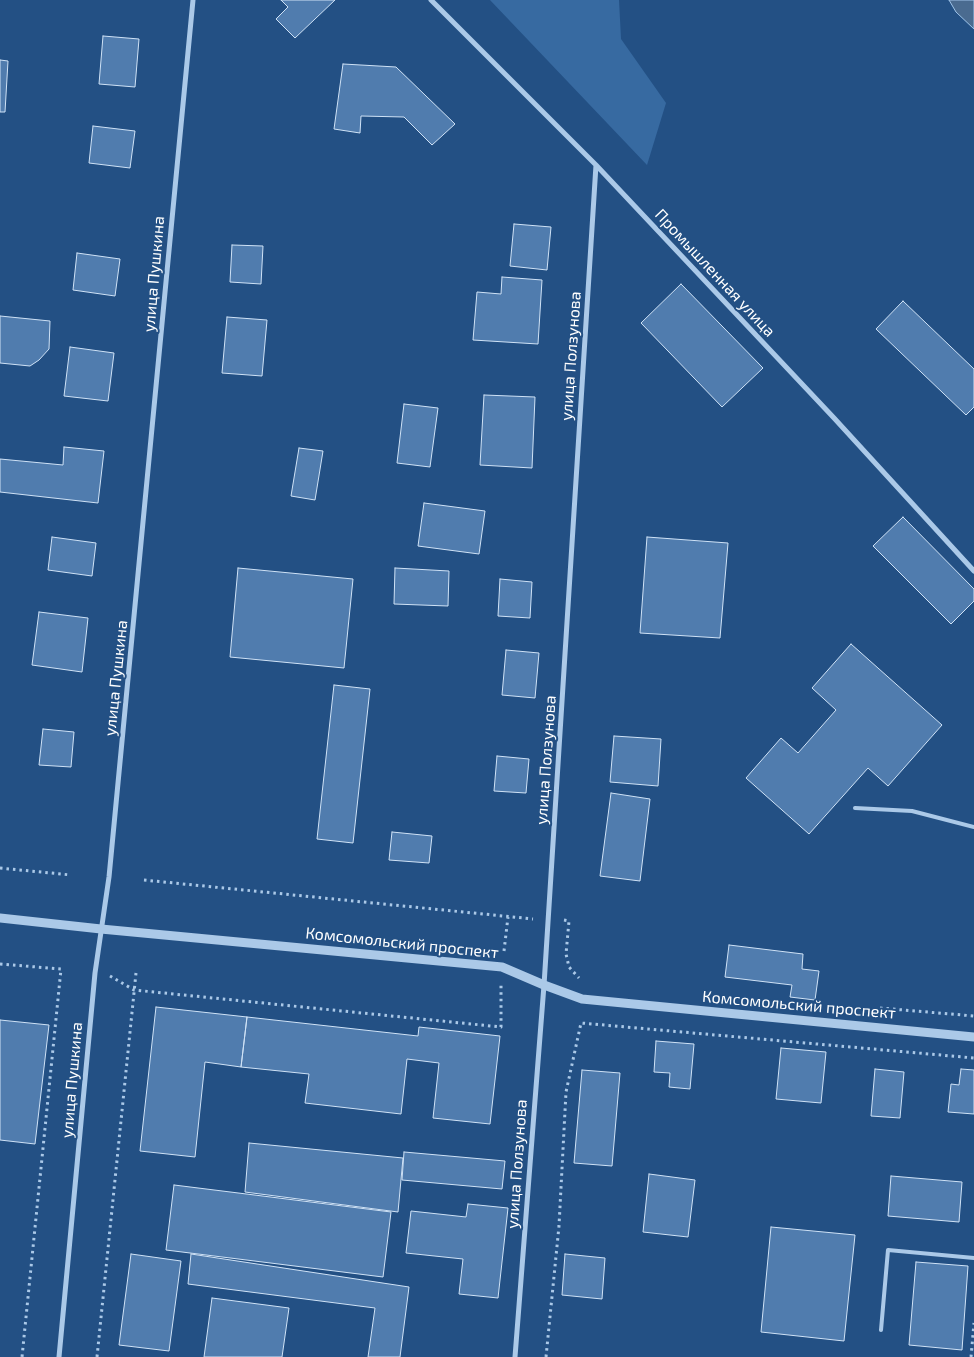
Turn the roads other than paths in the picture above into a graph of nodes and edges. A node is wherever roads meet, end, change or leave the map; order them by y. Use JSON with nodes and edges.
{"nodes":[{"id":1,"x":193,"y":0,"type":"edge"},
{"id":2,"x":431,"y":0,"type":"edge"},
{"id":3,"x":596,"y":165,"type":"junction"},
{"id":4,"x":974,"y":571,"type":"edge"},
{"id":5,"x":855,"y":808,"type":"dead end"},
{"id":6,"x":974,"y":827,"type":"edge"},
{"id":7,"x":0,"y":918,"type":"edge"},
{"id":8,"x":101,"y":929,"type":"junction"},
{"id":9,"x":544,"y":985,"type":"junction"},
{"id":10,"x":974,"y":1037,"type":"edge"},
{"id":11,"x":974,"y":1258,"type":"edge"},
{"id":12,"x":881,"y":1330,"type":"dead end"},
{"id":13,"x":59,"y":1357,"type":"edge"},
{"id":14,"x":515,"y":1357,"type":"edge"}],
"edges":[{"from":1,"to":8,"type":"street","name":"улица Пушкина"},
{"from":2,"to":3,"type":"street","name":"Промышленная улица"},
{"from":3,"to":4,"type":"street","name":"Промышленная улица"},
{"from":3,"to":9,"type":"street","name":"улица Ползунова"},
{"from":5,"to":6,"type":"lane"},
{"from":7,"to":8,"type":"street","name":"Комсомольский проспект"},
{"from":8,"to":9,"type":"street","name":"Комсомольский проспект"},
{"from":8,"to":13,"type":"street","name":"улица Пушкина"},
{"from":9,"to":10,"type":"street","name":"Комсомольский проспект"},
{"from":9,"to":14,"type":"street","name":"улица Ползунова"},
{"from":11,"to":12,"type":"lane"}]}
